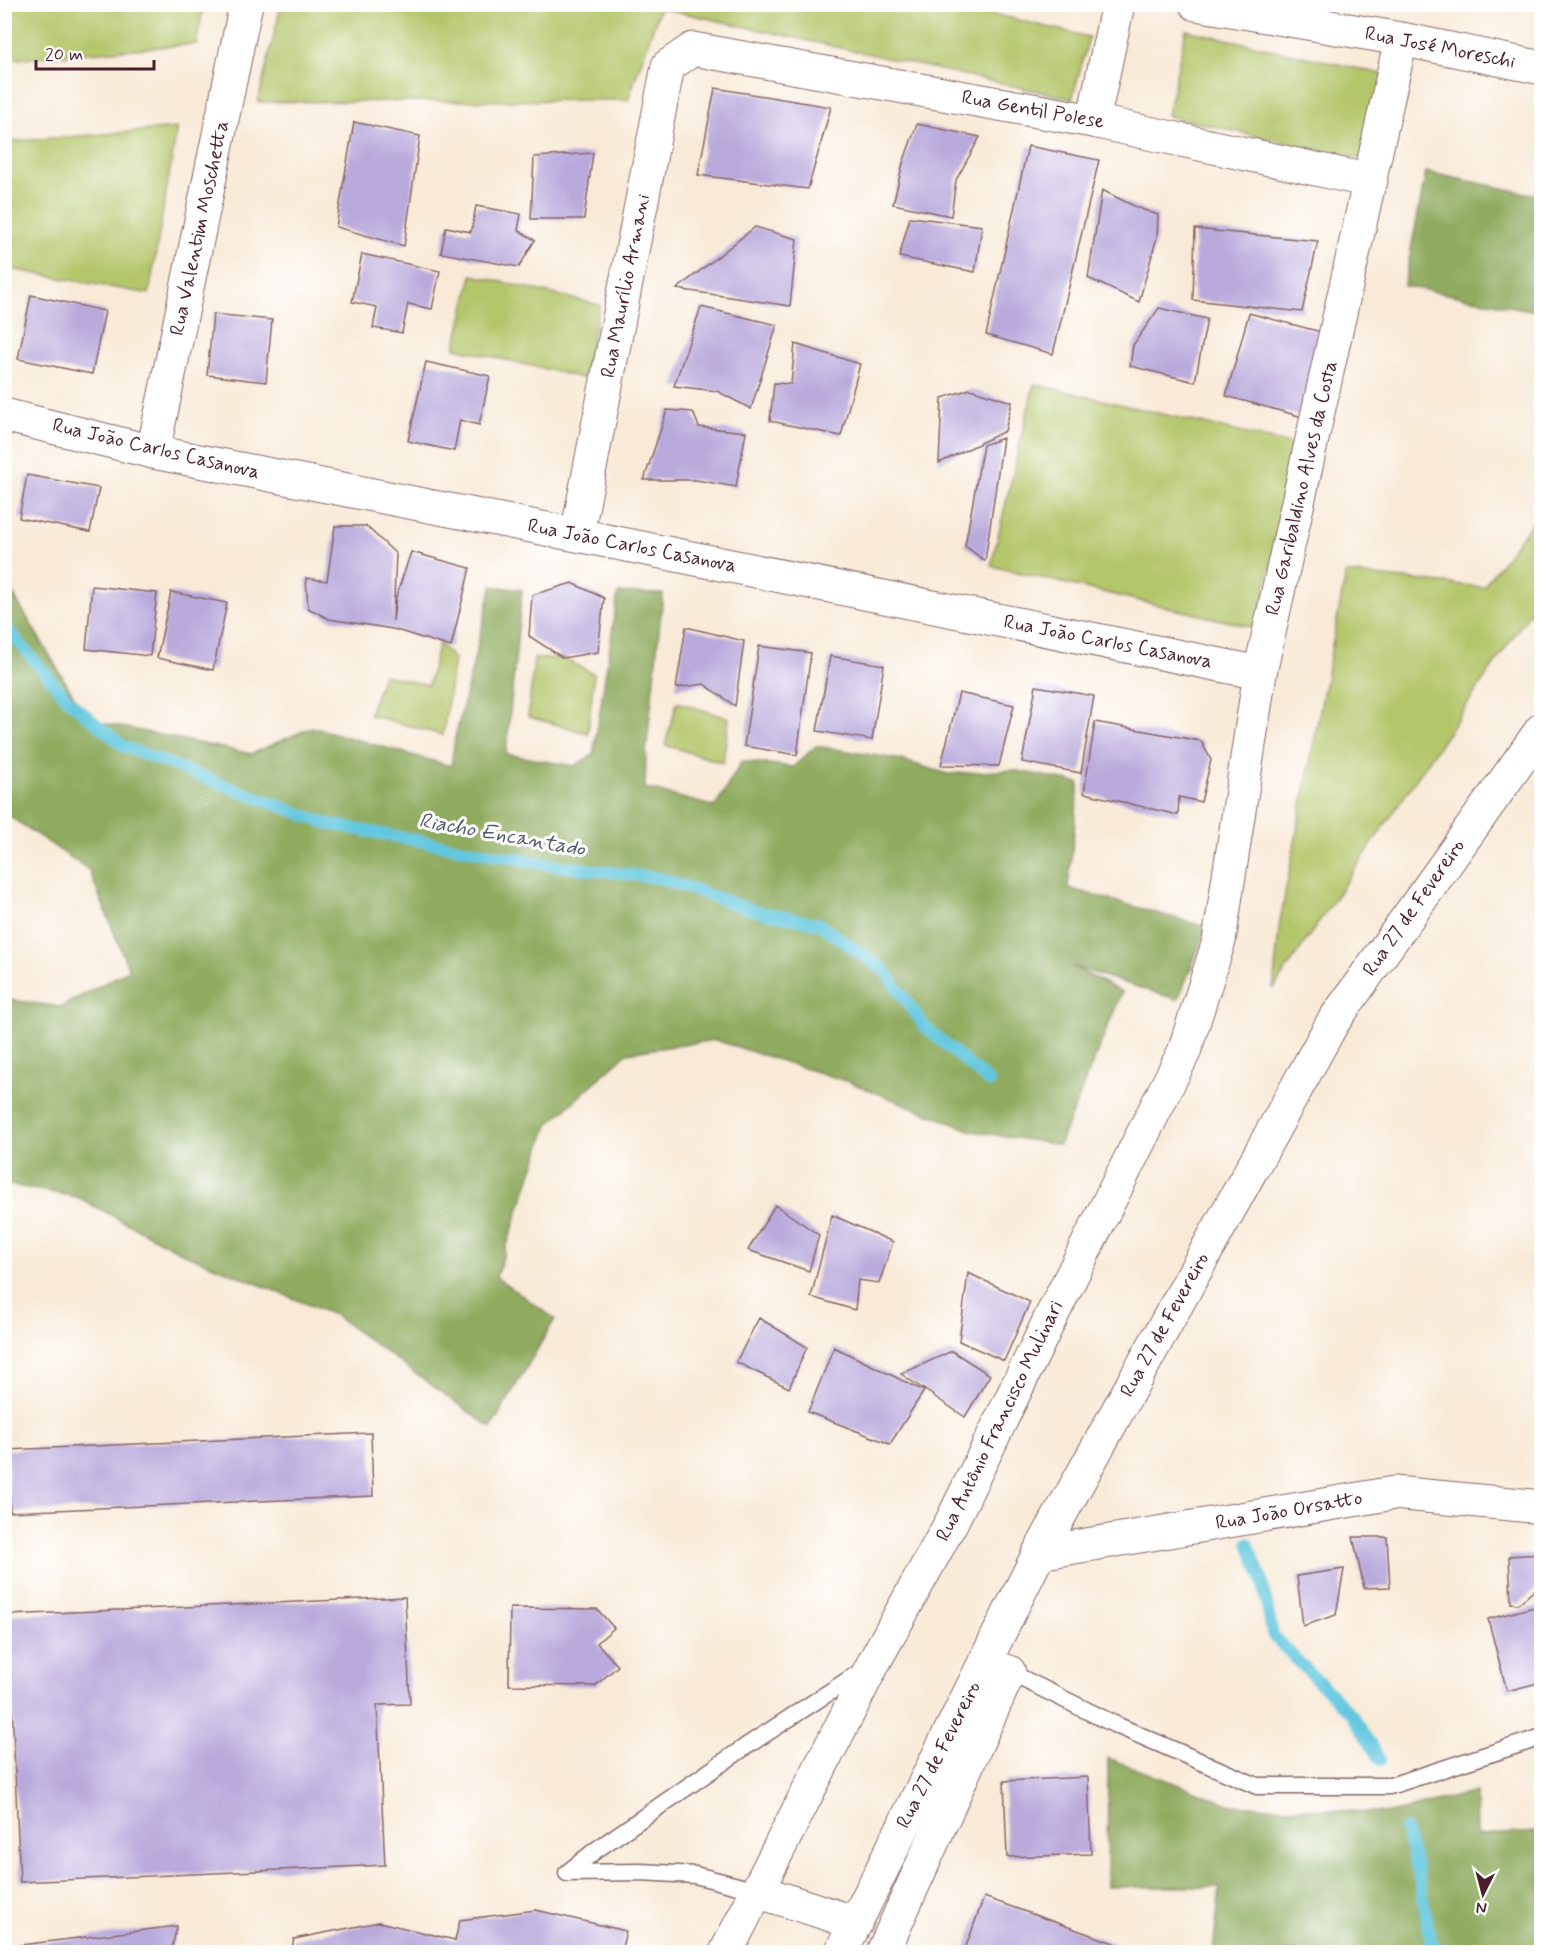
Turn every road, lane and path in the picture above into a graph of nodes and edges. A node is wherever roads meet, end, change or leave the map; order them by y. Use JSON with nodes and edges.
{"nodes":[{"id":1,"x":246,"y":4,"type":"edge"},
{"id":2,"x":1118,"y":4,"type":"edge"},
{"id":3,"x":1197,"y":4,"type":"edge"},
{"id":4,"x":1401,"y":39,"type":"junction"},
{"id":5,"x":693,"y":49,"type":"joint"},
{"id":6,"x":1542,"y":68,"type":"edge"},
{"id":7,"x":1093,"y":121,"type":"junction"},
{"id":8,"x":1371,"y":181,"type":"junction"},
{"id":9,"x":4,"y":415,"type":"edge"},
{"id":10,"x":153,"y":452,"type":"junction"},
{"id":11,"x":577,"y":535,"type":"junction"},
{"id":12,"x":1260,"y":673,"type":"junction"},
{"id":13,"x":1542,"y":729,"type":"edge"},
{"id":14,"x":1219,"y":941,"type":"joint"},
{"id":15,"x":1542,"y":1507,"type":"edge"},
{"id":16,"x":1039,"y":1553,"type":"junction"},
{"id":17,"x":873,"y":1664,"type":"junction"},
{"id":18,"x":997,"y":1668,"type":"junction"},
{"id":19,"x":1542,"y":1737,"type":"edge"},
{"id":20,"x":757,"y":1891,"type":"junction"},
{"id":21,"x":856,"y":1923,"type":"junction"},
{"id":22,"x":726,"y":1953,"type":"edge"},
{"id":23,"x":841,"y":1953,"type":"edge"},
{"id":24,"x":883,"y":1953,"type":"edge"}],
"edges":[{"from":1,"to":10,"type":"street","name":"Rua Valentim Moschetta"},
{"from":2,"to":7,"type":"street"},
{"from":3,"to":4,"type":"street","name":"Rua José Moreschi"},
{"from":4,"to":6,"type":"street","name":"Rua José Moreschi"},
{"from":4,"to":8,"type":"street","name":"Rua Garibaldino Alves da Costa"},
{"from":5,"to":7,"type":"street","name":"Rua Gentil Polese"},
{"from":5,"to":11,"type":"street","name":"Rua Maurílio Armani"},
{"from":7,"to":8,"type":"street","name":"Rua Gentil Polese"},
{"from":8,"to":12,"type":"street","name":"Rua Garibaldino Alves da Costa"},
{"from":9,"to":10,"type":"street","name":"Rua João Carlos Casanova"},
{"from":10,"to":11,"type":"street","name":"Rua João Carlos Casanova"},
{"from":11,"to":12,"type":"street","name":"Rua João Carlos Casanova"},
{"from":12,"to":14,"type":"street","name":"Rua Garibaldino Alves da Costa"},
{"from":13,"to":16,"type":"street","name":"Rua 27 de Fevereiro"},
{"from":14,"to":17,"type":"street","name":"Rua Antônio Francisco Mulinari"},
{"from":15,"to":16,"type":"street","name":"Rua João Orsatto"},
{"from":16,"to":18,"type":"street","name":"Rua 27 de Fevereiro"},
{"from":17,"to":20,"type":"street","name":"Rua Antônio Francisco Mulinari"},
{"from":17,"to":20,"type":"lane"},
{"from":18,"to":19,"type":"lane"},
{"from":18,"to":21,"type":"street","name":"Rua 27 de Fevereiro"},
{"from":18,"to":24,"type":"street"},
{"from":20,"to":21,"type":"street"},
{"from":20,"to":22,"type":"street","name":"Rua Antônio Francisco Mulinari"},
{"from":21,"to":23,"type":"street","name":"Rua 27 de Fevereiro"}]}
